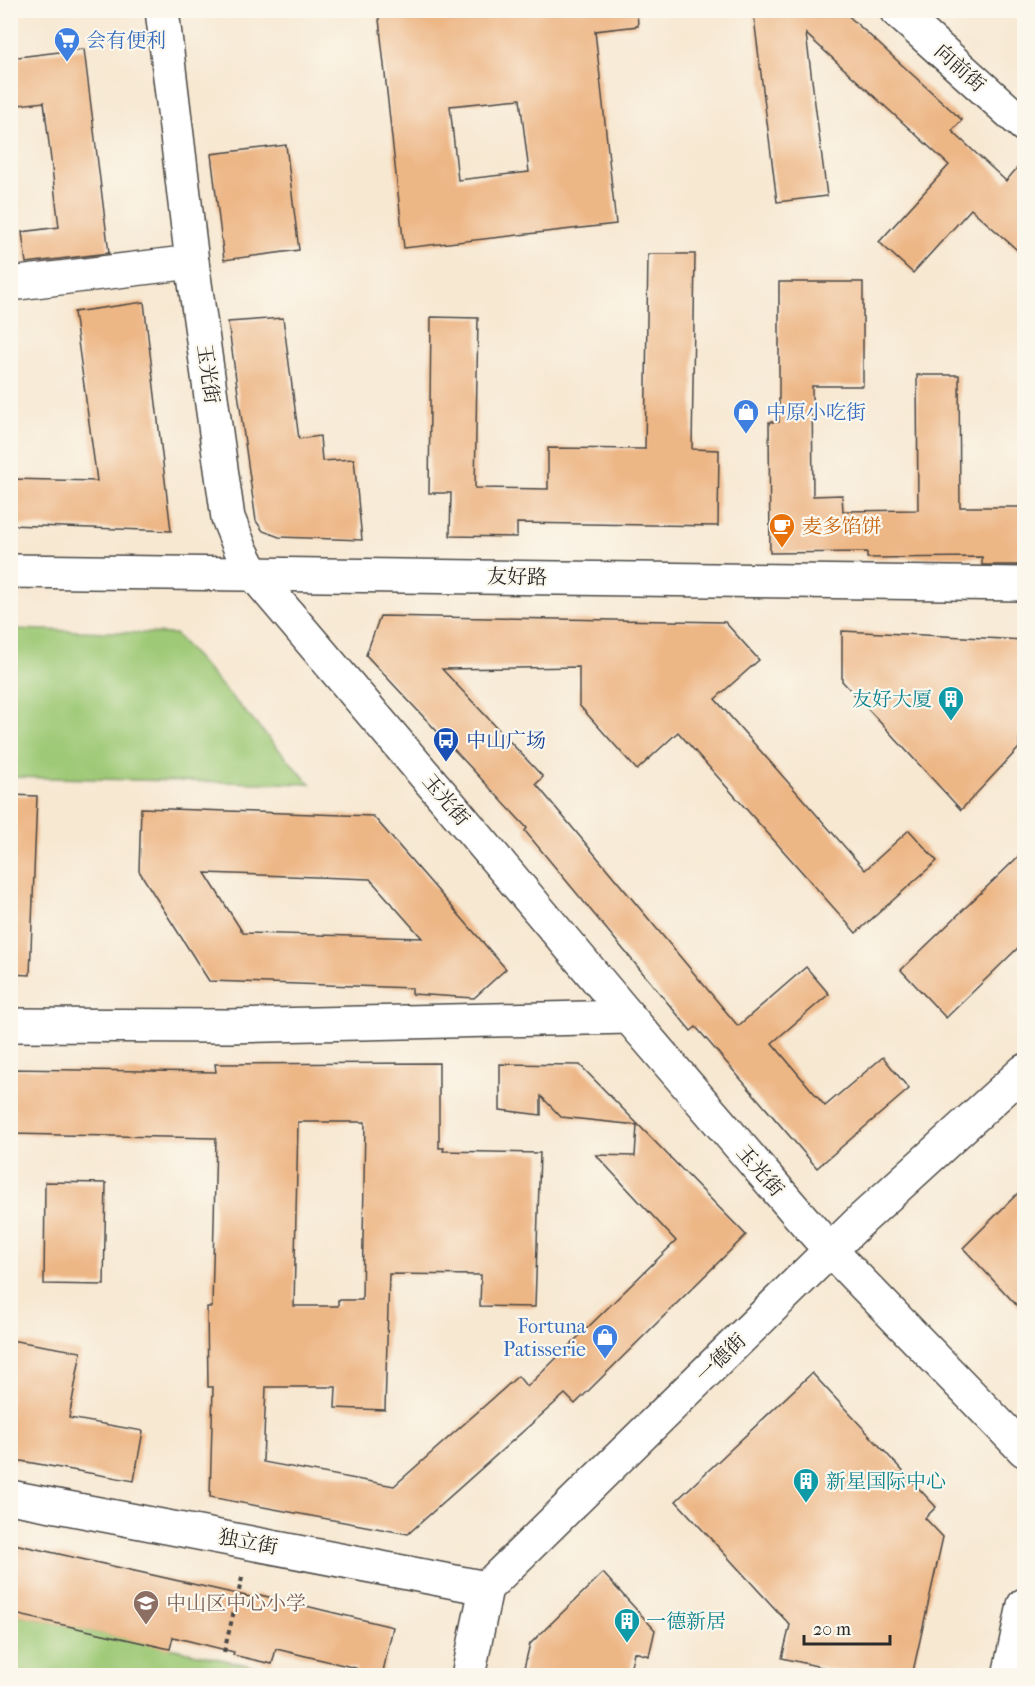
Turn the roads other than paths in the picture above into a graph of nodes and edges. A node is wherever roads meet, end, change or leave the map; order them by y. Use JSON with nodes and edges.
{"nodes":[{"id":1,"x":162,"y":10,"type":"edge"},
{"id":2,"x":896,"y":10,"type":"edge"},
{"id":3,"x":1024,"y":125,"type":"edge"},
{"id":4,"x":192,"y":262,"type":"junction"},
{"id":5,"x":10,"y":284,"type":"edge"},
{"id":6,"x":10,"y":571,"type":"edge"},
{"id":7,"x":253,"y":573,"type":"junction"},
{"id":8,"x":1024,"y":584,"type":"edge"},
{"id":9,"x":629,"y":1017,"type":"junction"},
{"id":10,"x":10,"y":1025,"type":"edge"},
{"id":11,"x":1024,"y":1071,"type":"edge"},
{"id":12,"x":831,"y":1251,"type":"junction"},
{"id":13,"x":1024,"y":1450,"type":"edge"},
{"id":14,"x":10,"y":1497,"type":"edge"},
{"id":15,"x":486,"y":1588,"type":"junction"},
{"id":16,"x":1024,"y":1605,"type":"edge"},
{"id":17,"x":468,"y":1676,"type":"edge"},
{"id":18,"x":1009,"y":1676,"type":"edge"}],
"edges":[{"from":1,"to":4,"type":"street","name":"玉光街"},
{"from":2,"to":3,"type":"street","name":"向前街"},
{"from":4,"to":5,"type":"street"},
{"from":4,"to":7,"type":"street","name":"玉光街"},
{"from":6,"to":7,"type":"street","name":"友好路"},
{"from":7,"to":8,"type":"street","name":"友好路"},
{"from":7,"to":9,"type":"street","name":"玉光街"},
{"from":9,"to":10,"type":"street"},
{"from":9,"to":12,"type":"street","name":"玉光街"},
{"from":11,"to":12,"type":"street","name":"一德街"},
{"from":12,"to":13,"type":"street","name":"玉光街"},
{"from":12,"to":15,"type":"street","name":"一德街"},
{"from":14,"to":15,"type":"street","name":"独立街"},
{"from":15,"to":17,"type":"street"},
{"from":16,"to":18,"type":"street"}]}
